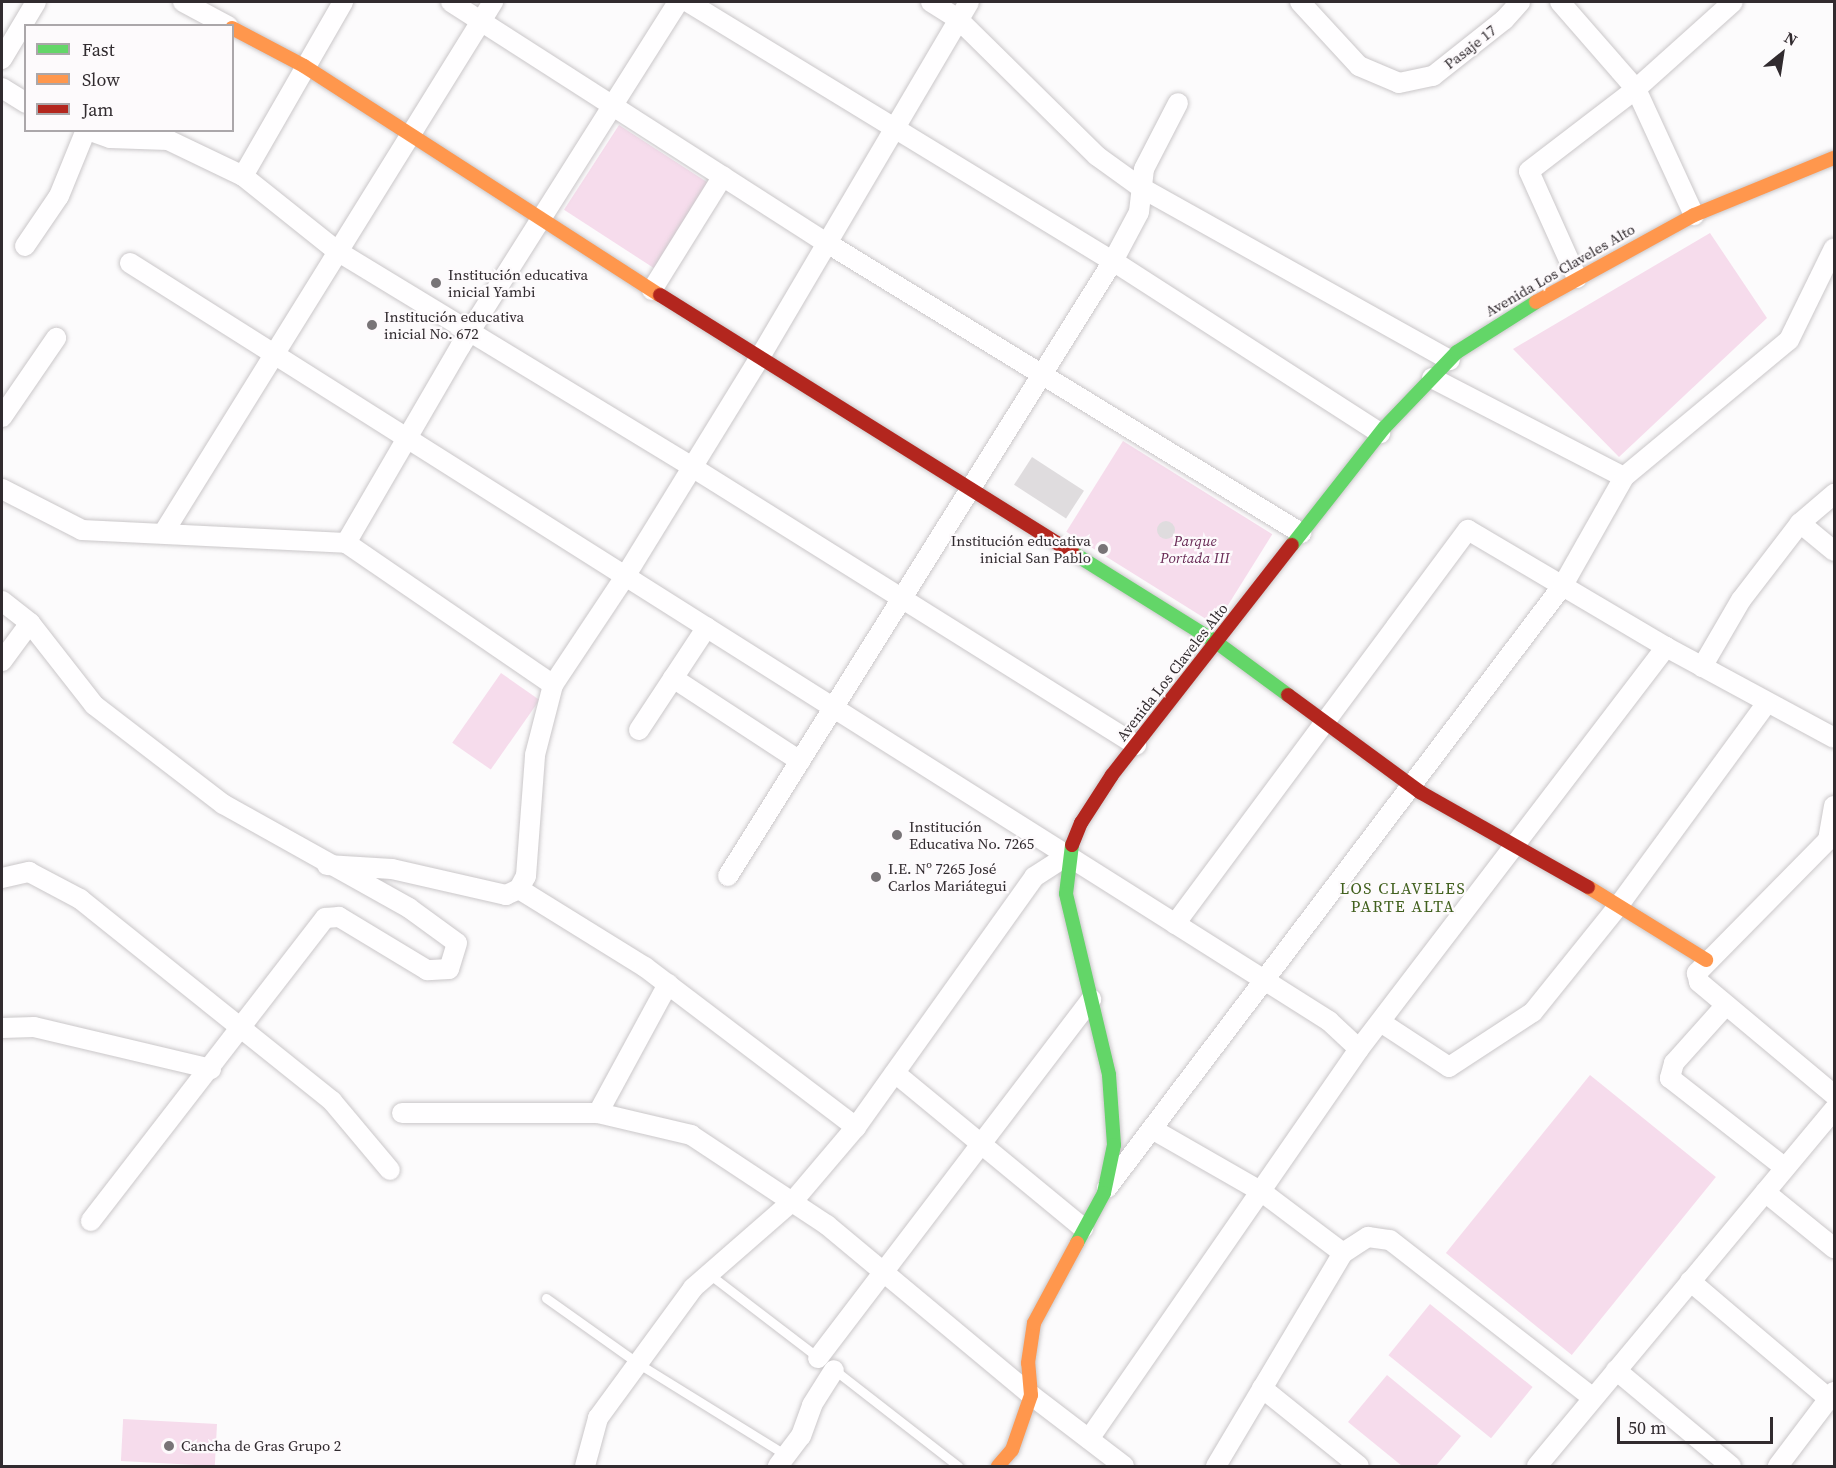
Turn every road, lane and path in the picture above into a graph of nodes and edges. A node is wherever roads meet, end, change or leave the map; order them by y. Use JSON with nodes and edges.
{"nodes":[{"id":1,"x":36,"y":2,"type":"edge"},
{"id":2,"x":183,"y":2,"type":"edge"},
{"id":3,"x":343,"y":2,"type":"edge"},
{"id":4,"x":452,"y":2,"type":"edge"},
{"id":5,"x":493,"y":2,"type":"edge"},
{"id":6,"x":678,"y":2,"type":"edge"},
{"id":7,"x":688,"y":2,"type":"edge"},
{"id":8,"x":931,"y":2,"type":"edge"},
{"id":9,"x":969,"y":2,"type":"edge"},
{"id":10,"x":1300,"y":2,"type":"edge"},
{"id":11,"x":1520,"y":2,"type":"edge"},
{"id":12,"x":1560,"y":2,"type":"edge"},
{"id":13,"x":1733,"y":2,"type":"edge"},
{"id":14,"x":958,"y":19,"type":"junction"},
{"id":15,"x":481,"y":21,"type":"junction"},
{"id":16,"x":224,"y":24,"type":"edge"},
{"id":17,"x":234,"y":29,"type":"edge"},
{"id":18,"x":2,"y":58,"type":"edge"},
{"id":19,"x":304,"y":66,"type":"junction"},
{"id":20,"x":2,"y":88,"type":"edge"},
{"id":21,"x":1636,"y":89,"type":"junction"},
{"id":22,"x":24,"y":102,"type":"edge"},
{"id":23,"x":1178,"y":103,"type":"dead end"},
{"id":24,"x":611,"y":107,"type":"junction"},
{"id":25,"x":895,"y":127,"type":"junction"},
{"id":26,"x":86,"y":132,"type":"edge"},
{"id":27,"x":93,"y":132,"type":"edge"},
{"id":28,"x":410,"y":135,"type":"junction"},
{"id":29,"x":1834,"y":158,"type":"edge"},
{"id":30,"x":243,"y":176,"type":"junction"},
{"id":31,"x":723,"y":176,"type":"junction"},
{"id":32,"x":1140,"y":187,"type":"junction"},
{"id":33,"x":1694,"y":215,"type":"junction"},
{"id":34,"x":540,"y":220,"type":"junction"},
{"id":35,"x":827,"y":243,"type":"junction"},
{"id":36,"x":25,"y":246,"type":"dead end"},
{"id":37,"x":1834,"y":248,"type":"edge"},
{"id":38,"x":338,"y":251,"type":"junction"},
{"id":39,"x":1113,"y":261,"type":"junction"},
{"id":40,"x":130,"y":262,"type":"dead end"},
{"id":41,"x":1577,"y":279,"type":"junction"},
{"id":42,"x":652,"y":290,"type":"junction"},
{"id":43,"x":470,"y":332,"type":"junction"},
{"id":44,"x":56,"y":338,"type":"dead end"},
{"id":45,"x":274,"y":355,"type":"junction"},
{"id":46,"x":760,"y":357,"type":"junction"},
{"id":47,"x":1450,"y":360,"type":"junction"},
{"id":48,"x":1042,"y":374,"type":"junction"},
{"id":49,"x":1432,"y":378,"type":"junction"},
{"id":50,"x":2,"y":417,"type":"edge"},
{"id":51,"x":1380,"y":433,"type":"junction"},
{"id":52,"x":406,"y":438,"type":"junction"},
{"id":53,"x":692,"y":467,"type":"junction"},
{"id":54,"x":1624,"y":477,"type":"junction"},
{"id":55,"x":2,"y":489,"type":"edge"},
{"id":56,"x":972,"y":490,"type":"junction"},
{"id":57,"x":1834,"y":494,"type":"edge"},
{"id":58,"x":1800,"y":523,"type":"junction"},
{"id":59,"x":164,"y":532,"type":"junction"},
{"id":60,"x":1301,"y":533,"type":"junction"},
{"id":61,"x":345,"y":543,"type":"junction"},
{"id":62,"x":1834,"y":551,"type":"edge"},
{"id":63,"x":626,"y":575,"type":"junction"},
{"id":64,"x":1563,"y":585,"type":"junction"},
{"id":65,"x":2,"y":601,"type":"edge"},
{"id":66,"x":903,"y":602,"type":"junction"},
{"id":67,"x":30,"y":623,"type":"junction"},
{"id":68,"x":707,"y":627,"type":"junction"},
{"id":69,"x":1216,"y":642,"type":"junction"},
{"id":70,"x":1666,"y":647,"type":"junction"},
{"id":71,"x":2,"y":662,"type":"edge"},
{"id":72,"x":1702,"y":667,"type":"junction"},
{"id":73,"x":673,"y":678,"type":"junction"},
{"id":74,"x":553,"y":684,"type":"junction"},
{"id":75,"x":1767,"y":703,"type":"junction"},
{"id":76,"x":832,"y":708,"type":"junction"},
{"id":77,"x":1327,"y":723,"type":"junction"},
{"id":78,"x":639,"y":730,"type":"dead end"},
{"id":79,"x":1834,"y":738,"type":"edge"},
{"id":80,"x":1136,"y":746,"type":"junction"},
{"id":81,"x":800,"y":761,"type":"junction"},
{"id":82,"x":1412,"y":786,"type":"junction"},
{"id":83,"x":1834,"y":806,"type":"edge"},
{"id":84,"x":1831,"y":839,"type":"edge"},
{"id":85,"x":1515,"y":846,"type":"junction"},
{"id":86,"x":1068,"y":855,"type":"junction"},
{"id":87,"x":327,"y":865,"type":"junction"},
{"id":88,"x":728,"y":876,"type":"dead end"},
{"id":89,"x":2,"y":878,"type":"edge"},
{"id":90,"x":519,"y":888,"type":"junction"},
{"id":91,"x":1619,"y":905,"type":"junction"},
{"id":92,"x":1175,"y":924,"type":"junction"},
{"id":93,"x":1706,"y":960,"type":"junction"},
{"id":94,"x":1265,"y":980,"type":"junction"},
{"id":95,"x":668,"y":984,"type":"junction"},
{"id":96,"x":1091,"y":999,"type":"junction"},
{"id":97,"x":1726,"y":1005,"type":"junction"},
{"id":98,"x":1382,"y":1023,"type":"junction"},
{"id":99,"x":244,"y":1027,"type":"junction"},
{"id":100,"x":2,"y":1028,"type":"edge"},
{"id":101,"x":1359,"y":1049,"type":"junction"},
{"id":102,"x":211,"y":1069,"type":"junction"},
{"id":103,"x":895,"y":1073,"type":"junction"},
{"id":104,"x":1834,"y":1095,"type":"edge"},
{"id":105,"x":1834,"y":1109,"type":"edge"},
{"id":106,"x":402,"y":1113,"type":"dead end"},
{"id":107,"x":598,"y":1113,"type":"junction"},
{"id":108,"x":856,"y":1127,"type":"junction"},
{"id":109,"x":1152,"y":1129,"type":"junction"},
{"id":110,"x":982,"y":1145,"type":"junction"},
{"id":111,"x":1785,"y":1168,"type":"junction"},
{"id":112,"x":390,"y":1170,"type":"dead end"},
{"id":113,"x":1262,"y":1192,"type":"junction"},
{"id":114,"x":1765,"y":1192,"type":"junction"},
{"id":115,"x":1104,"y":1193,"type":"junction"},
{"id":116,"x":794,"y":1200,"type":"junction"},
{"id":117,"x":91,"y":1221,"type":"dead end"},
{"id":118,"x":1083,"y":1228,"type":"junction"},
{"id":119,"x":1834,"y":1248,"type":"edge"},
{"id":120,"x":1343,"y":1253,"type":"junction"},
{"id":121,"x":709,"y":1274,"type":"junction"},
{"id":122,"x":885,"y":1274,"type":"junction"},
{"id":123,"x":1690,"y":1281,"type":"junction"},
{"id":124,"x":546,"y":1298,"type":"dead end"},
{"id":125,"x":818,"y":1358,"type":"junction"},
{"id":126,"x":639,"y":1364,"type":"junction"},
{"id":127,"x":834,"y":1370,"type":"junction"},
{"id":128,"x":1616,"y":1370,"type":"junction"},
{"id":129,"x":1262,"y":1388,"type":"junction"},
{"id":130,"x":1031,"y":1395,"type":"junction"},
{"id":131,"x":1832,"y":1395,"type":"edge"},
{"id":132,"x":1593,"y":1398,"type":"junction"},
{"id":133,"x":1089,"y":1439,"type":"junction"},
{"id":134,"x":1104,"y":1460,"type":"edge"},
{"id":135,"x":782,"y":1461,"type":"edge"},
{"id":136,"x":1540,"y":1466,"type":"edge"},
{"id":137,"x":585,"y":1467,"type":"edge"},
{"id":138,"x":958,"y":1467,"type":"edge"},
{"id":139,"x":998,"y":1467,"type":"edge"},
{"id":140,"x":1124,"y":1467,"type":"edge"},
{"id":141,"x":1216,"y":1467,"type":"edge"},
{"id":142,"x":1359,"y":1467,"type":"edge"},
{"id":143,"x":1731,"y":1467,"type":"edge"},
{"id":144,"x":1778,"y":1467,"type":"edge"}],
"edges":[{"from":1,"to":18,"type":"street"},
{"from":2,"to":16,"type":"street"},
{"from":3,"to":19,"type":"street"},
{"from":4,"to":15,"type":"street"},
{"from":5,"to":15,"type":"street"},
{"from":6,"to":24,"type":"street"},
{"from":7,"to":25,"type":"street"},
{"from":8,"to":14,"type":"street"},
{"from":9,"to":14,"type":"street"},
{"from":10,"to":11,"type":"street","name":"Pasaje 17"},
{"from":12,"to":21,"type":"street"},
{"from":13,"to":21,"type":"street"},
{"from":14,"to":25,"type":"street"},
{"from":14,"to":32,"type":"street"},
{"from":15,"to":24,"type":"street"},
{"from":15,"to":28,"type":"street"},
{"from":17,"to":19,"type":"street"},
{"from":19,"to":28,"type":"street"},
{"from":19,"to":30,"type":"street"},
{"from":20,"to":22,"type":"street"},
{"from":21,"to":33,"type":"street"},
{"from":21,"to":41,"type":"street"},
{"from":23,"to":32,"type":"street"},
{"from":24,"to":31,"type":"street"},
{"from":24,"to":34,"type":"street"},
{"from":25,"to":35,"type":"street"},
{"from":25,"to":39,"type":"street"},
{"from":26,"to":36,"type":"street"},
{"from":27,"to":30,"type":"street"},
{"from":28,"to":34,"type":"street"},
{"from":28,"to":38,"type":"street"},
{"from":29,"to":33,"type":"street","name":"Avenida Los Claveles Alto"},
{"from":30,"to":38,"type":"street"},
{"from":31,"to":35,"type":"street"},
{"from":31,"to":42,"type":"street"},
{"from":32,"to":39,"type":"street"},
{"from":32,"to":47,"type":"street"},
{"from":33,"to":41,"type":"street","name":"Avenida Los Claveles Alto"},
{"from":34,"to":42,"type":"street"},
{"from":34,"to":43,"type":"street"},
{"from":35,"to":46,"type":"street"},
{"from":35,"to":48,"type":"street"},
{"from":37,"to":54,"type":"street"},
{"from":38,"to":43,"type":"street"},
{"from":38,"to":45,"type":"street"},
{"from":39,"to":48,"type":"street"},
{"from":39,"to":51,"type":"street"},
{"from":40,"to":45,"type":"street"},
{"from":41,"to":47,"type":"street","name":"Avenida Los Claveles Alto"},
{"from":42,"to":46,"type":"street"},
{"from":43,"to":52,"type":"street"},
{"from":43,"to":53,"type":"street"},
{"from":44,"to":50,"type":"street"},
{"from":45,"to":52,"type":"street"},
{"from":45,"to":59,"type":"street"},
{"from":46,"to":53,"type":"street"},
{"from":46,"to":56,"type":"street"},
{"from":47,"to":49,"type":"street","name":"Avenida Los Claveles Alto"},
{"from":48,"to":56,"type":"street"},
{"from":48,"to":60,"type":"street"},
{"from":49,"to":51,"type":"street","name":"Avenida Los Claveles Alto"},
{"from":49,"to":54,"type":"street"},
{"from":51,"to":60,"type":"street","name":"Avenida Los Claveles Alto"},
{"from":52,"to":61,"type":"street"},
{"from":52,"to":63,"type":"street"},
{"from":53,"to":63,"type":"street"},
{"from":53,"to":66,"type":"street"},
{"from":54,"to":64,"type":"street"},
{"from":55,"to":59,"type":"street"},
{"from":56,"to":66,"type":"street"},
{"from":56,"to":69,"type":"street"},
{"from":57,"to":58,"type":"street"},
{"from":58,"to":62,"type":"street"},
{"from":58,"to":72,"type":"street"},
{"from":59,"to":61,"type":"street"},
{"from":60,"to":69,"type":"street","name":"Avenida Los Claveles Alto"},
{"from":61,"to":74,"type":"street"},
{"from":63,"to":68,"type":"street"},
{"from":63,"to":74,"type":"street"},
{"from":64,"to":70,"type":"street"},
{"from":64,"to":77,"type":"street"},
{"from":64,"to":82,"type":"street"},
{"from":65,"to":67,"type":"street"},
{"from":66,"to":76,"type":"street"},
{"from":66,"to":80,"type":"street"},
{"from":67,"to":71,"type":"street"},
{"from":67,"to":87,"type":"street"},
{"from":68,"to":73,"type":"street"},
{"from":68,"to":76,"type":"street"},
{"from":69,"to":77,"type":"street"},
{"from":69,"to":80,"type":"street","name":"Avenida Los Claveles Alto"},
{"from":70,"to":72,"type":"street"},
{"from":70,"to":85,"type":"street"},
{"from":72,"to":75,"type":"street"},
{"from":73,"to":78,"type":"street"},
{"from":73,"to":81,"type":"street"},
{"from":74,"to":90,"type":"street"},
{"from":75,"to":79,"type":"street"},
{"from":75,"to":91,"type":"street"},
{"from":76,"to":81,"type":"street"},
{"from":76,"to":86,"type":"street"},
{"from":77,"to":82,"type":"street"},
{"from":77,"to":92,"type":"street"},
{"from":80,"to":86,"type":"street","name":"Avenida Los Claveles Alto"},
{"from":81,"to":88,"type":"street"},
{"from":82,"to":85,"type":"street"},
{"from":82,"to":94,"type":"street"},
{"from":83,"to":84,"type":"street"},
{"from":84,"to":93,"type":"street"},
{"from":85,"to":91,"type":"street"},
{"from":85,"to":98,"type":"street"},
{"from":86,"to":92,"type":"street"},
{"from":86,"to":96,"type":"street","name":"Avenida Los Claveles Alto"},
{"from":86,"to":103,"type":"street"},
{"from":87,"to":90,"type":"street"},
{"from":87,"to":99,"type":"street"},
{"from":89,"to":99,"type":"street"},
{"from":90,"to":95,"type":"street"},
{"from":91,"to":93,"type":"street"},
{"from":91,"to":98,"type":"street"},
{"from":92,"to":94,"type":"street"},
{"from":93,"to":97,"type":"street"},
{"from":94,"to":101,"type":"street"},
{"from":94,"to":109,"type":"street"},
{"from":95,"to":107,"type":"street"},
{"from":95,"to":108,"type":"street"},
{"from":96,"to":110,"type":"street"},
{"from":96,"to":115,"type":"street","name":"Avenida Los Claveles Alto"},
{"from":97,"to":104,"type":"street"},
{"from":97,"to":111,"type":"street"},
{"from":98,"to":101,"type":"street"},
{"from":99,"to":102,"type":"street"},
{"from":99,"to":112,"type":"street"},
{"from":100,"to":102,"type":"street"},
{"from":101,"to":113,"type":"street"},
{"from":102,"to":117,"type":"street"},
{"from":103,"to":108,"type":"street"},
{"from":103,"to":110,"type":"street"},
{"from":105,"to":111,"type":"street"},
{"from":106,"to":107,"type":"street"},
{"from":107,"to":116,"type":"street"},
{"from":108,"to":116,"type":"street"},
{"from":109,"to":113,"type":"street"},
{"from":109,"to":115,"type":"street"},
{"from":110,"to":118,"type":"street"},
{"from":110,"to":122,"type":"street"},
{"from":111,"to":114,"type":"street"},
{"from":113,"to":120,"type":"street"},
{"from":113,"to":133,"type":"street"},
{"from":114,"to":119,"type":"street"},
{"from":114,"to":123,"type":"street"},
{"from":115,"to":118,"type":"street","name":"Avenida Los Claveles Alto"},
{"from":116,"to":121,"type":"street"},
{"from":116,"to":122,"type":"street"},
{"from":118,"to":130,"type":"street","name":"Avenida Los Claveles Alto"},
{"from":120,"to":129,"type":"street"},
{"from":120,"to":132,"type":"street"},
{"from":121,"to":125,"type":"lane"},
{"from":121,"to":126,"type":"street"},
{"from":122,"to":125,"type":"street"},
{"from":122,"to":130,"type":"street"},
{"from":123,"to":128,"type":"street"},
{"from":123,"to":131,"type":"street"},
{"from":124,"to":126,"type":"lane"},
{"from":125,"to":127,"type":"lane"},
{"from":126,"to":135,"type":"lane"},
{"from":126,"to":137,"type":"street"},
{"from":127,"to":135,"type":"street"},
{"from":127,"to":138,"type":"lane"},
{"from":128,"to":132,"type":"street"},
{"from":128,"to":143,"type":"street"},
{"from":129,"to":141,"type":"street"},
{"from":129,"to":142,"type":"street"},
{"from":130,"to":133,"type":"street"},
{"from":130,"to":139,"type":"street","name":"Avenida Los Claveles Alto"},
{"from":131,"to":144,"type":"street"},
{"from":132,"to":136,"type":"street"},
{"from":133,"to":134,"type":"street"},
{"from":134,"to":140,"type":"street"}]}
